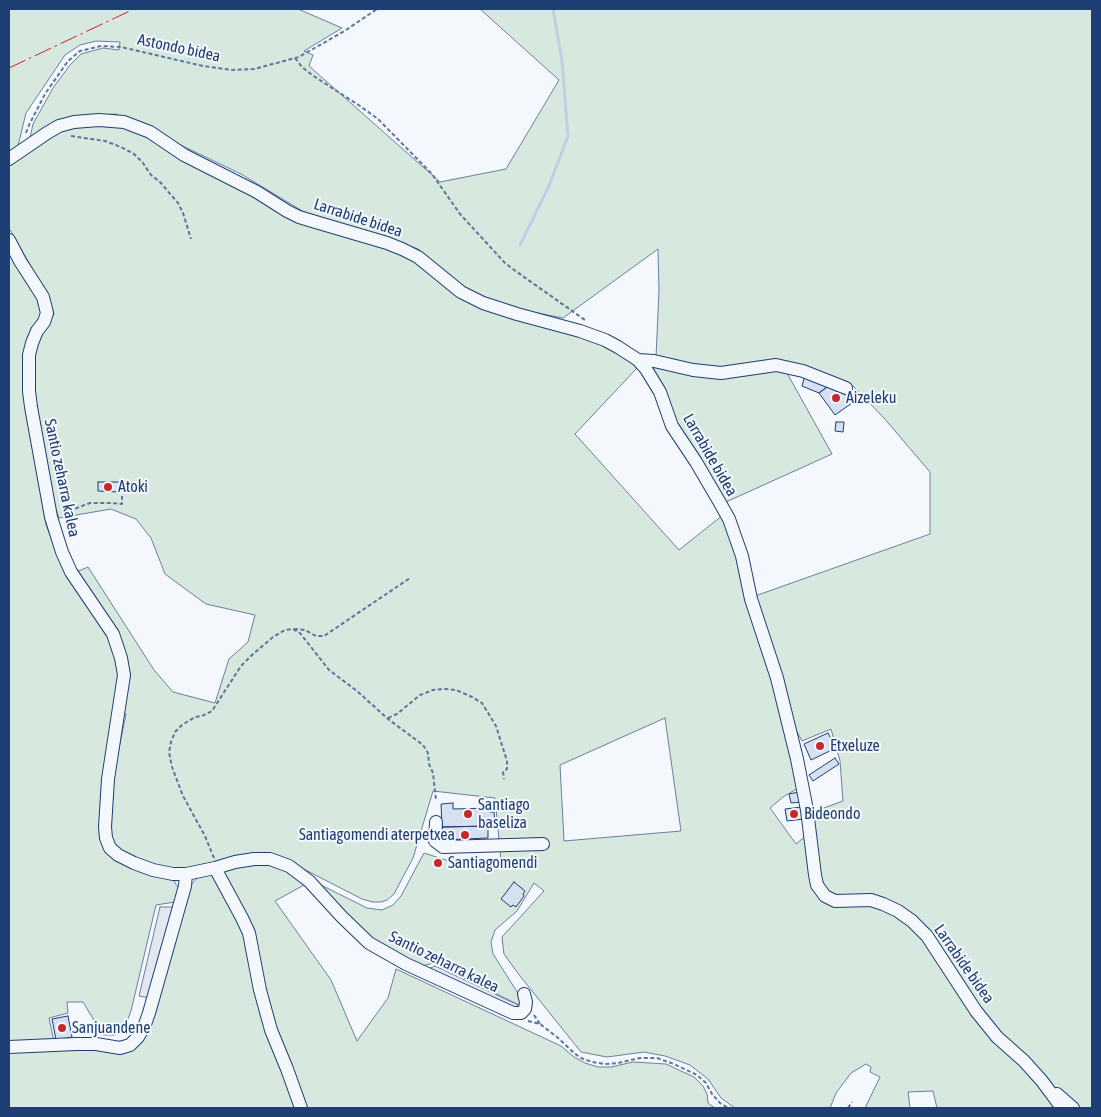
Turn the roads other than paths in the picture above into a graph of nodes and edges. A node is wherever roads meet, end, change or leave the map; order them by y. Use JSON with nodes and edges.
{"nodes":[{"id":1,"x":9,"y":158,"type":"edge"},
{"id":2,"x":9,"y":240,"type":"edge"},
{"id":3,"x":638,"y":360,"type":"junction"},
{"id":4,"x":846,"y":388,"type":"dead end"},
{"id":5,"x":436,"y":822,"type":"dead end"},
{"id":6,"x":543,"y":844,"type":"dead end"},
{"id":7,"x":215,"y":868,"type":"junction"},
{"id":8,"x":186,"y":874,"type":"junction"},
{"id":9,"x":524,"y":994,"type":"dead end"},
{"id":10,"x":9,"y":1047,"type":"edge"},
{"id":11,"x":1042,"y":1081,"type":"junction"},
{"id":12,"x":300,"y":1108,"type":"edge"},
{"id":13,"x":1062,"y":1108,"type":"edge"},
{"id":14,"x":1073,"y":1108,"type":"edge"}],
"edges":[{"from":1,"to":3,"type":"street","name":"Larrabide bidea"},
{"from":2,"to":8,"type":"street","name":"Santio zeharra kalea"},
{"from":3,"to":4,"type":"street"},
{"from":3,"to":11,"type":"street","name":"Larrabide bidea"},
{"from":5,"to":6,"type":"street"},
{"from":7,"to":8,"type":"street","name":"Santio zeharra kalea"},
{"from":7,"to":9,"type":"street","name":"Santio zeharra kalea"},
{"from":7,"to":12,"type":"street"},
{"from":8,"to":10,"type":"street"},
{"from":11,"to":13,"type":"street","name":"Larrabide bidea"},
{"from":11,"to":14,"type":"street","name":"Larrabide bidea"}]}
